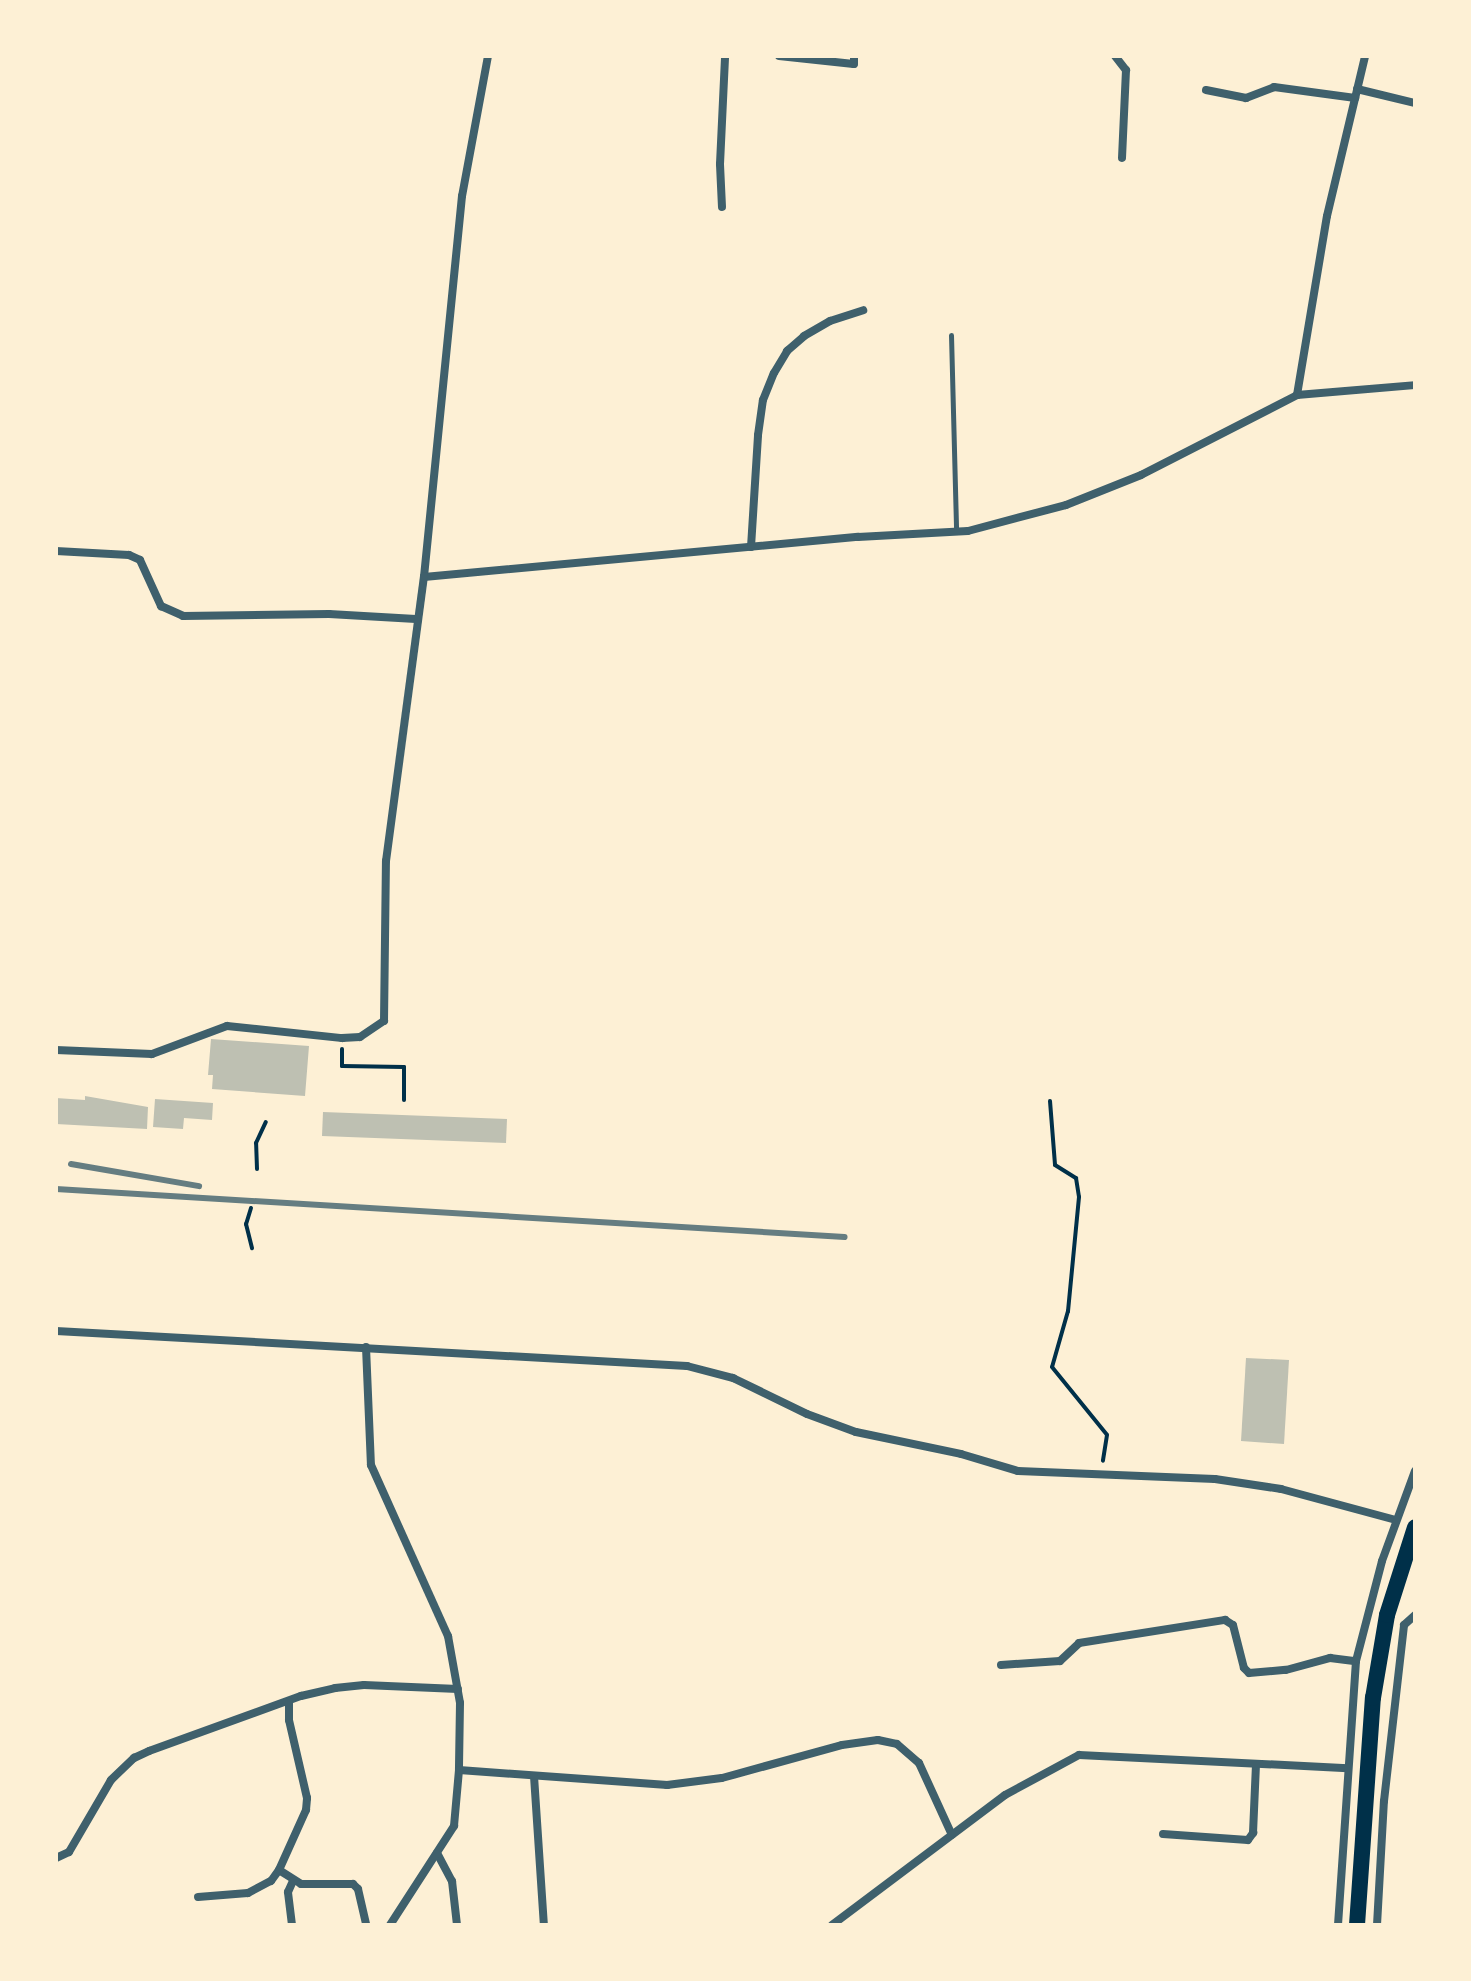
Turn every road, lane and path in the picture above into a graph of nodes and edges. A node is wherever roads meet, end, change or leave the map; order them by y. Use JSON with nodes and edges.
{"nodes":[{"id":1,"x":488,"y":56,"type":"edge"},
{"id":2,"x":725,"y":56,"type":"edge"},
{"id":3,"x":779,"y":56,"type":"edge"},
{"id":4,"x":854,"y":56,"type":"edge"},
{"id":5,"x":1115,"y":56,"type":"edge"},
{"id":6,"x":1365,"y":56,"type":"edge"},
{"id":7,"x":1206,"y":90,"type":"dead end"},
{"id":8,"x":1356,"y":94,"type":"junction"},
{"id":9,"x":1415,"y":103,"type":"edge"},
{"id":10,"x":1122,"y":158,"type":"dead end"},
{"id":11,"x":722,"y":207,"type":"dead end"},
{"id":12,"x":863,"y":310,"type":"dead end"},
{"id":13,"x":951,"y":335,"type":"dead end"},
{"id":14,"x":1415,"y":385,"type":"edge"},
{"id":15,"x":1297,"y":395,"type":"junction"},
{"id":16,"x":956,"y":532,"type":"junction"},
{"id":17,"x":751,"y":547,"type":"junction"},
{"id":18,"x":56,"y":551,"type":"edge"},
{"id":19,"x":424,"y":577,"type":"junction"},
{"id":20,"x":416,"y":619,"type":"junction"},
{"id":21,"x":342,"y":1038,"type":"junction"},
{"id":22,"x":56,"y":1050,"type":"edge"},
{"id":23,"x":404,"y":1100,"type":"dead end"},
{"id":24,"x":1050,"y":1101,"type":"dead end"},
{"id":25,"x":266,"y":1122,"type":"dead end"},
{"id":26,"x":257,"y":1169,"type":"dead end"},
{"id":27,"x":251,"y":1208,"type":"dead end"},
{"id":28,"x":252,"y":1248,"type":"dead end"},
{"id":29,"x":56,"y":1331,"type":"edge"},
{"id":30,"x":366,"y":1347,"type":"junction"},
{"id":31,"x":1415,"y":1471,"type":"edge"},
{"id":32,"x":1101,"y":1475,"type":"junction"},
{"id":33,"x":1396,"y":1520,"type":"junction"},
{"id":34,"x":1415,"y":1527,"type":"edge"},
{"id":35,"x":1415,"y":1615,"type":"edge"},
{"id":36,"x":1356,"y":1661,"type":"junction"},
{"id":37,"x":1001,"y":1665,"type":"dead end"},
{"id":38,"x":458,"y":1689,"type":"junction"},
{"id":39,"x":289,"y":1702,"type":"junction"},
{"id":40,"x":1256,"y":1764,"type":"junction"},
{"id":41,"x":1348,"y":1768,"type":"junction"},
{"id":42,"x":459,"y":1770,"type":"junction"},
{"id":43,"x":534,"y":1776,"type":"junction"},
{"id":44,"x":1163,"y":1834,"type":"dead end"},
{"id":45,"x":952,"y":1835,"type":"junction"},
{"id":46,"x":437,"y":1853,"type":"junction"},
{"id":47,"x":56,"y":1858,"type":"edge"},
{"id":48,"x":279,"y":1870,"type":"junction"},
{"id":49,"x":293,"y":1881,"type":"junction"},
{"id":50,"x":198,"y":1897,"type":"dead end"},
{"id":51,"x":292,"y":1925,"type":"edge"},
{"id":52,"x":366,"y":1925,"type":"edge"},
{"id":53,"x":390,"y":1925,"type":"edge"},
{"id":54,"x":457,"y":1925,"type":"edge"},
{"id":55,"x":544,"y":1925,"type":"edge"},
{"id":56,"x":832,"y":1925,"type":"edge"},
{"id":57,"x":1338,"y":1925,"type":"edge"},
{"id":58,"x":1357,"y":1925,"type":"edge"},
{"id":59,"x":1377,"y":1925,"type":"edge"}],
"edges":[{"from":1,"to":19,"type":"street"},
{"from":2,"to":11,"type":"street"},
{"from":3,"to":4,"type":"street"},
{"from":5,"to":10,"type":"street"},
{"from":6,"to":8,"type":"street"},
{"from":7,"to":8,"type":"street"},
{"from":8,"to":9,"type":"street"},
{"from":8,"to":15,"type":"street"},
{"from":12,"to":17,"type":"street"},
{"from":13,"to":16,"type":"lane"},
{"from":14,"to":15,"type":"street"},
{"from":15,"to":16,"type":"street"},
{"from":16,"to":17,"type":"street"},
{"from":17,"to":19,"type":"street"},
{"from":18,"to":20,"type":"street"},
{"from":19,"to":20,"type":"street"},
{"from":20,"to":21,"type":"street"},
{"from":21,"to":22,"type":"street"},
{"from":21,"to":23,"type":"path"},
{"from":24,"to":32,"type":"path"},
{"from":25,"to":26,"type":"path"},
{"from":27,"to":28,"type":"path"},
{"from":29,"to":30,"type":"street"},
{"from":30,"to":32,"type":"street"},
{"from":30,"to":38,"type":"street"},
{"from":31,"to":33,"type":"street"},
{"from":32,"to":33,"type":"street"},
{"from":33,"to":36,"type":"street"},
{"from":34,"to":58,"type":"main road"},
{"from":35,"to":59,"type":"street"},
{"from":36,"to":37,"type":"street"},
{"from":36,"to":41,"type":"street"},
{"from":38,"to":39,"type":"street"},
{"from":38,"to":42,"type":"street"},
{"from":39,"to":47,"type":"street"},
{"from":39,"to":48,"type":"street"},
{"from":40,"to":41,"type":"street"},
{"from":40,"to":44,"type":"street"},
{"from":40,"to":45,"type":"street"},
{"from":41,"to":57,"type":"street"},
{"from":42,"to":43,"type":"street"},
{"from":42,"to":46,"type":"street"},
{"from":43,"to":45,"type":"street"},
{"from":43,"to":55,"type":"street"},
{"from":45,"to":56,"type":"street"},
{"from":46,"to":53,"type":"street"},
{"from":46,"to":54,"type":"street"},
{"from":48,"to":49,"type":"street"},
{"from":48,"to":50,"type":"street"},
{"from":49,"to":51,"type":"street"},
{"from":49,"to":52,"type":"street"}]}
